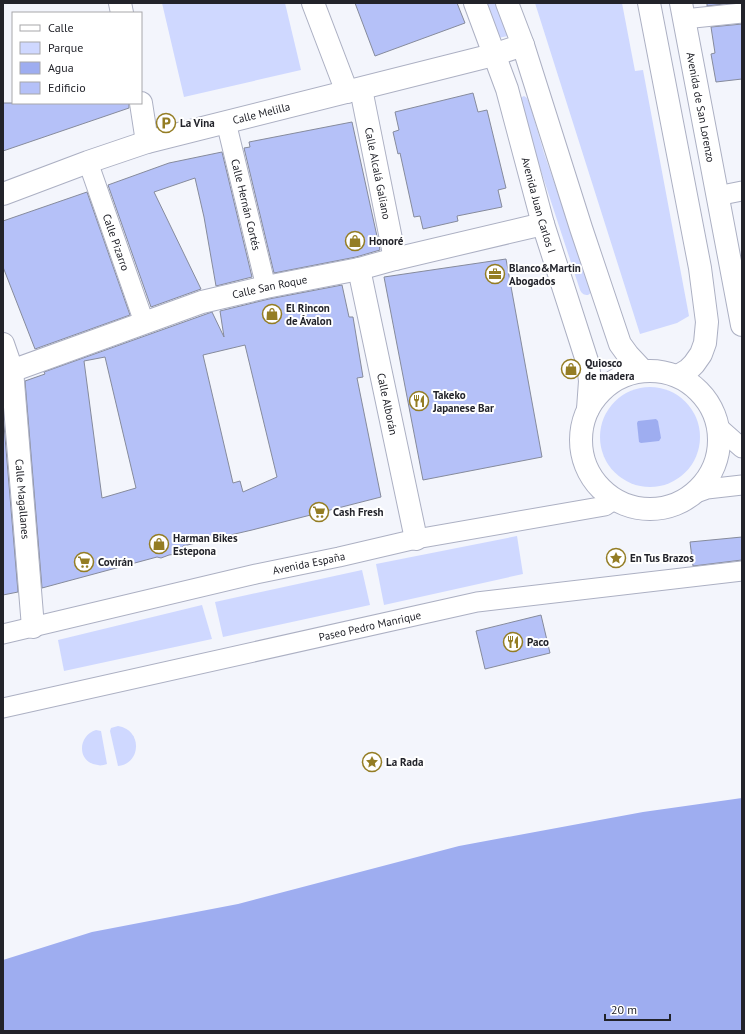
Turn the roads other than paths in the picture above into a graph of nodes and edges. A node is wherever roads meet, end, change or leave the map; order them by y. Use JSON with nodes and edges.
{"nodes":[{"id":1,"x":313,"y":3,"type":"edge"},
{"id":2,"x":475,"y":3,"type":"edge"},
{"id":3,"x":507,"y":3,"type":"edge"},
{"id":4,"x":650,"y":3,"type":"edge"},
{"id":5,"x":682,"y":11,"type":"edge"},
{"id":6,"x":742,"y":13,"type":"edge"},
{"id":7,"x":653,"y":24,"type":"junction"},
{"id":8,"x":523,"y":45,"type":"junction"},
{"id":9,"x":493,"y":55,"type":"junction"},
{"id":10,"x":354,"y":90,"type":"junction"},
{"id":11,"x":140,"y":104,"type":"edge"},
{"id":12,"x":226,"y":122,"type":"junction"},
{"id":13,"x":146,"y":142,"type":"junction"},
{"id":14,"x":88,"y":162,"type":"junction"},
{"id":15,"x":742,"y":192,"type":"edge"},
{"id":16,"x":3,"y":194,"type":"edge"},
{"id":17,"x":717,"y":196,"type":"junction"},
{"id":18,"x":687,"y":200,"type":"junction"},
{"id":19,"x":543,"y":224,"type":"junction"},
{"id":20,"x":697,"y":254,"type":"junction"},
{"id":21,"x":395,"y":258,"type":"junction"},
{"id":22,"x":730,"y":264,"type":"junction"},
{"id":23,"x":359,"y":268,"type":"junction"},
{"id":24,"x":266,"y":287,"type":"junction"},
{"id":25,"x":144,"y":322,"type":"junction"},
{"id":26,"x":742,"y":325,"type":"edge"},
{"id":27,"x":3,"y":344,"type":"edge"},
{"id":28,"x":643,"y":371,"type":"junction"},
{"id":29,"x":8,"y":372,"type":"edge"},
{"id":30,"x":678,"y":376,"type":"junction"},
{"id":31,"x":588,"y":409,"type":"junction"},
{"id":32,"x":718,"y":427,"type":"junction"},
{"id":33,"x":742,"y":448,"type":"edge"},
{"id":34,"x":742,"y":485,"type":"edge"},
{"id":35,"x":693,"y":494,"type":"junction"},
{"id":36,"x":615,"y":499,"type":"junction"},
{"id":37,"x":416,"y":539,"type":"junction"},
{"id":38,"x":742,"y":571,"type":"edge"},
{"id":39,"x":33,"y":627,"type":"junction"},
{"id":40,"x":3,"y":634,"type":"edge"},
{"id":41,"x":3,"y":708,"type":"edge"}],
"edges":[{"from":1,"to":10,"type":"street","name":"Calle Alcalá Galiano"},
{"from":2,"to":9,"type":"street","name":"Avenida Juan Carlos I"},
{"from":3,"to":8,"type":"street"},
{"from":4,"to":7,"type":"street"},
{"from":5,"to":6,"type":"street"},
{"from":5,"to":7,"type":"street"},
{"from":5,"to":17,"type":"street","name":"Avenida de San Lorenzo"},
{"from":7,"to":18,"type":"street"},
{"from":8,"to":9,"type":"street","name":"Calle Melilla"},
{"from":8,"to":28,"type":"street"},
{"from":9,"to":10,"type":"street","name":"Calle Melilla"},
{"from":9,"to":19,"type":"street","name":"Avenida Juan Carlos I"},
{"from":10,"to":12,"type":"street","name":"Calle Melilla"},
{"from":10,"to":21,"type":"street","name":"Calle Alcalá Galiano"},
{"from":11,"to":13,"type":"street"},
{"from":12,"to":13,"type":"street","name":"Calle Melilla"},
{"from":12,"to":24,"type":"street","name":"Calle Hernán Cortés"},
{"from":13,"to":14,"type":"street","name":"Calle Melilla"},
{"from":14,"to":16,"type":"street","name":"Calle Melilla"},
{"from":14,"to":25,"type":"street","name":"Calle Pizarro"},
{"from":15,"to":17,"type":"street"},
{"from":17,"to":18,"type":"street"},
{"from":17,"to":22,"type":"street","name":"Avenida de San Lorenzo"},
{"from":18,"to":20,"type":"street"},
{"from":19,"to":21,"type":"street","name":"Calle San Roque"},
{"from":19,"to":31,"type":"street","name":"Avenida Juan Carlos I"},
{"from":20,"to":22,"type":"street"},
{"from":20,"to":30,"type":"street"},
{"from":21,"to":23,"type":"street","name":"Calle San Roque"},
{"from":22,"to":26,"type":"street","name":"Avenida de San Lorenzo"},
{"from":23,"to":24,"type":"street","name":"Calle San Roque"},
{"from":23,"to":37,"type":"street","name":"Calle Alborán"},
{"from":24,"to":25,"type":"street","name":"Calle San Roque"},
{"from":25,"to":29,"type":"street","name":"Calle San Roque"},
{"from":27,"to":29,"type":"street","name":"Calle Magallanes"},
{"from":28,"to":30,"type":"street"},
{"from":28,"to":31,"type":"street"},
{"from":29,"to":39,"type":"street","name":"Calle Magallanes"},
{"from":30,"to":32,"type":"street"},
{"from":31,"to":36,"type":"street"},
{"from":32,"to":33,"type":"street"},
{"from":32,"to":35,"type":"street"},
{"from":34,"to":35,"type":"street"},
{"from":35,"to":36,"type":"street"},
{"from":36,"to":37,"type":"street","name":"Avenida España"},
{"from":37,"to":39,"type":"street","name":"Avenida España"},
{"from":38,"to":41,"type":"street","name":"Paseo Pedro Manrique"},
{"from":39,"to":40,"type":"street","name":"Avenida España"}]}
